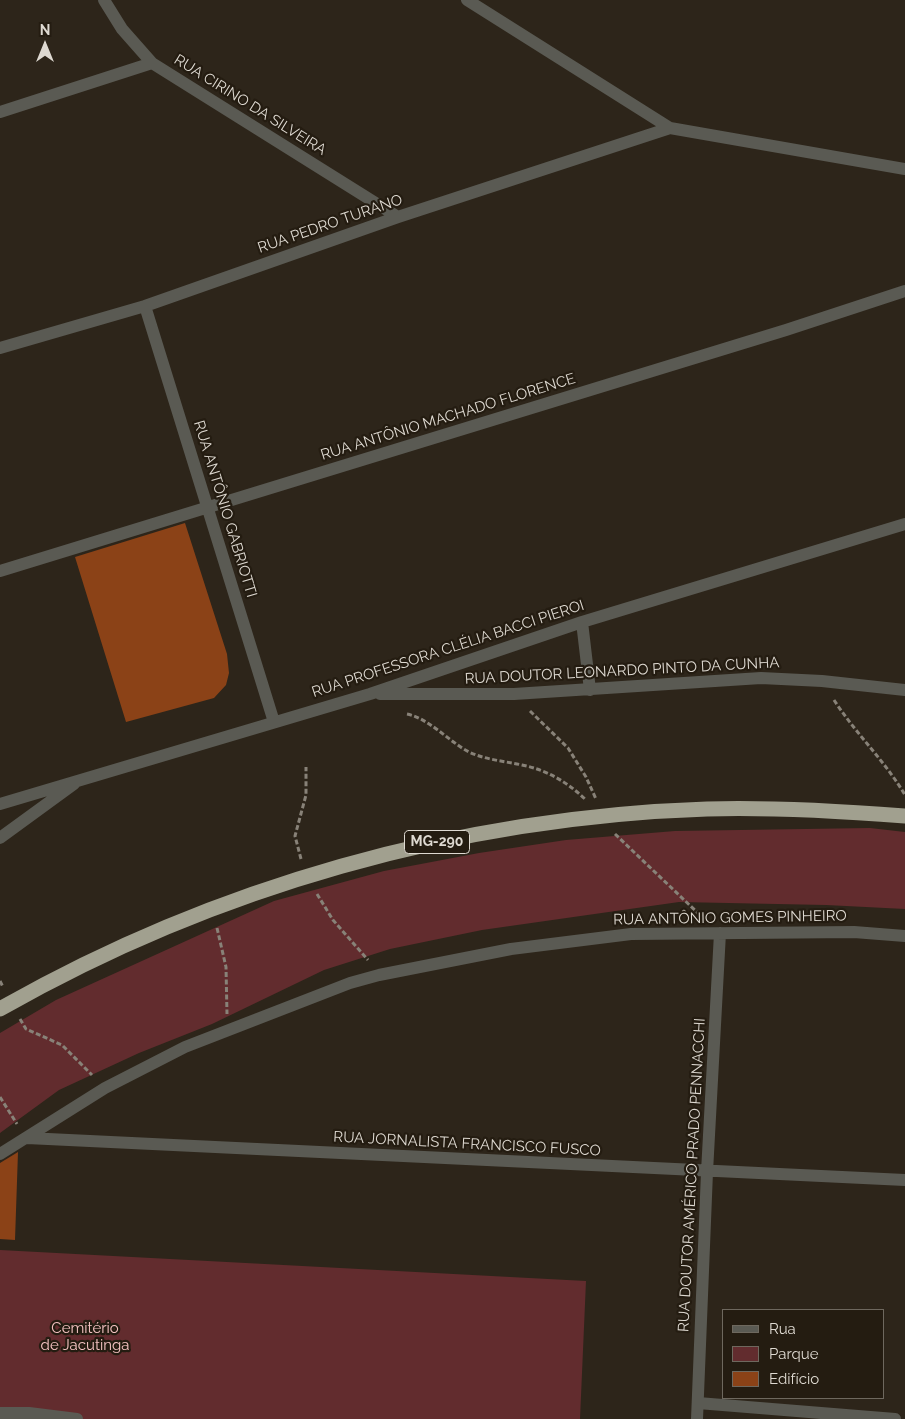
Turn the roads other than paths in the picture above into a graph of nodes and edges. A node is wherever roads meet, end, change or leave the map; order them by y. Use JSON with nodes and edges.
{"nodes":[{"id":1,"x":104,"y":0,"type":"edge"},
{"id":2,"x":467,"y":0,"type":"edge"},
{"id":3,"x":152,"y":63,"type":"junction"},
{"id":4,"x":0,"y":112,"type":"edge"},
{"id":5,"x":670,"y":128,"type":"junction"},
{"id":6,"x":905,"y":169,"type":"edge"},
{"id":7,"x":398,"y":217,"type":"junction"},
{"id":8,"x":905,"y":291,"type":"edge"},
{"id":9,"x":145,"y":306,"type":"junction"},
{"id":10,"x":0,"y":348,"type":"edge"},
{"id":11,"x":208,"y":508,"type":"junction"},
{"id":12,"x":905,"y":524,"type":"edge"},
{"id":13,"x":0,"y":572,"type":"edge"},
{"id":14,"x":582,"y":622,"type":"junction"},
{"id":15,"x":590,"y":690,"type":"junction"},
{"id":16,"x":905,"y":690,"type":"edge"},
{"id":17,"x":370,"y":694,"type":"junction"},
{"id":18,"x":274,"y":722,"type":"junction"},
{"id":19,"x":82,"y":778,"type":"junction"},
{"id":20,"x":0,"y":804,"type":"edge"},
{"id":21,"x":905,"y":816,"type":"edge"},
{"id":22,"x":0,"y":838,"type":"edge"},
{"id":23,"x":720,"y":933,"type":"junction"},
{"id":24,"x":905,"y":936,"type":"edge"},
{"id":25,"x":6,"y":1006,"type":"edge"},
{"id":26,"x":27,"y":1138,"type":"junction"},
{"id":27,"x":0,"y":1154,"type":"edge"},
{"id":28,"x":707,"y":1172,"type":"junction"},
{"id":29,"x":905,"y":1180,"type":"edge"},
{"id":30,"x":698,"y":1403,"type":"junction"},
{"id":31,"x":0,"y":1413,"type":"edge"},
{"id":32,"x":77,"y":1419,"type":"edge"},
{"id":33,"x":697,"y":1419,"type":"edge"},
{"id":34,"x":895,"y":1419,"type":"edge"}],
"edges":[{"from":1,"to":3,"type":"street","name":"RUA CIRINO DA SILVEIRA"},
{"from":2,"to":5,"type":"street"},
{"from":3,"to":4,"type":"street"},
{"from":3,"to":7,"type":"street","name":"RUA CIRINO DA SILVEIRA"},
{"from":5,"to":6,"type":"street"},
{"from":5,"to":7,"type":"street","name":"RUA PEDRO TURANO"},
{"from":7,"to":9,"type":"street","name":"RUA PEDRO TURANO"},
{"from":8,"to":11,"type":"street","name":"RUA ANTÔNIO MACHADO FLORENCE"},
{"from":9,"to":10,"type":"street","name":"RUA PEDRO TURANO"},
{"from":9,"to":11,"type":"street","name":"RUA ANTÔNIO GABRIOTTI"},
{"from":11,"to":13,"type":"street","name":"RUA ANTÔNIO MACHADO FLORENCE"},
{"from":11,"to":18,"type":"street","name":"RUA ANTÔNIO GABRIOTTI"},
{"from":12,"to":14,"type":"street","name":"RUA PROFESSORA CLÉLIA BACCI PIEROI"},
{"from":14,"to":15,"type":"street"},
{"from":14,"to":17,"type":"street","name":"RUA PROFESSORA CLÉLIA BACCI PIEROI"},
{"from":15,"to":16,"type":"street","name":"RUA DOUTOR LEONARDO PINTO DA CUNHA"},
{"from":15,"to":17,"type":"street","name":"RUA DOUTOR LEONARDO PINTO DA CUNHA"},
{"from":17,"to":18,"type":"street","name":"RUA PROFESSORA CLÉLIA BACCI PIEROI"},
{"from":18,"to":19,"type":"street","name":"RUA PROFESSORA CLÉLIA BACCI PIEROI"},
{"from":19,"to":20,"type":"street","name":"RUA PROFESSORA CLÉLIA BACCI PIEROI"},
{"from":19,"to":22,"type":"street"},
{"from":21,"to":25,"type":"highway","number":"MG-290"},
{"from":23,"to":24,"type":"street","name":"RUA ANTÔNIO GOMES PINHEIRO"},
{"from":23,"to":26,"type":"street","name":"RUA ANTÔNIO GOMES PINHEIRO"},
{"from":23,"to":28,"type":"street","name":"RUA DOUTOR AMÉRICO PRADO PENNACCHI"},
{"from":26,"to":27,"type":"street","name":"RUA ANTÔNIO GOMES PINHEIRO"},
{"from":26,"to":28,"type":"street","name":"RUA JORNALISTA FRANCISCO FUSCO"},
{"from":28,"to":29,"type":"street","name":"RUA JORNALISTA FRANCISCO FUSCO"},
{"from":28,"to":30,"type":"street","name":"RUA DOUTOR AMÉRICO PRADO PENNACCHI"},
{"from":30,"to":33,"type":"street","name":"RUA DOUTOR AMÉRICO PRADO PENNACCHI"},
{"from":30,"to":34,"type":"street"},
{"from":31,"to":32,"type":"street"}]}
